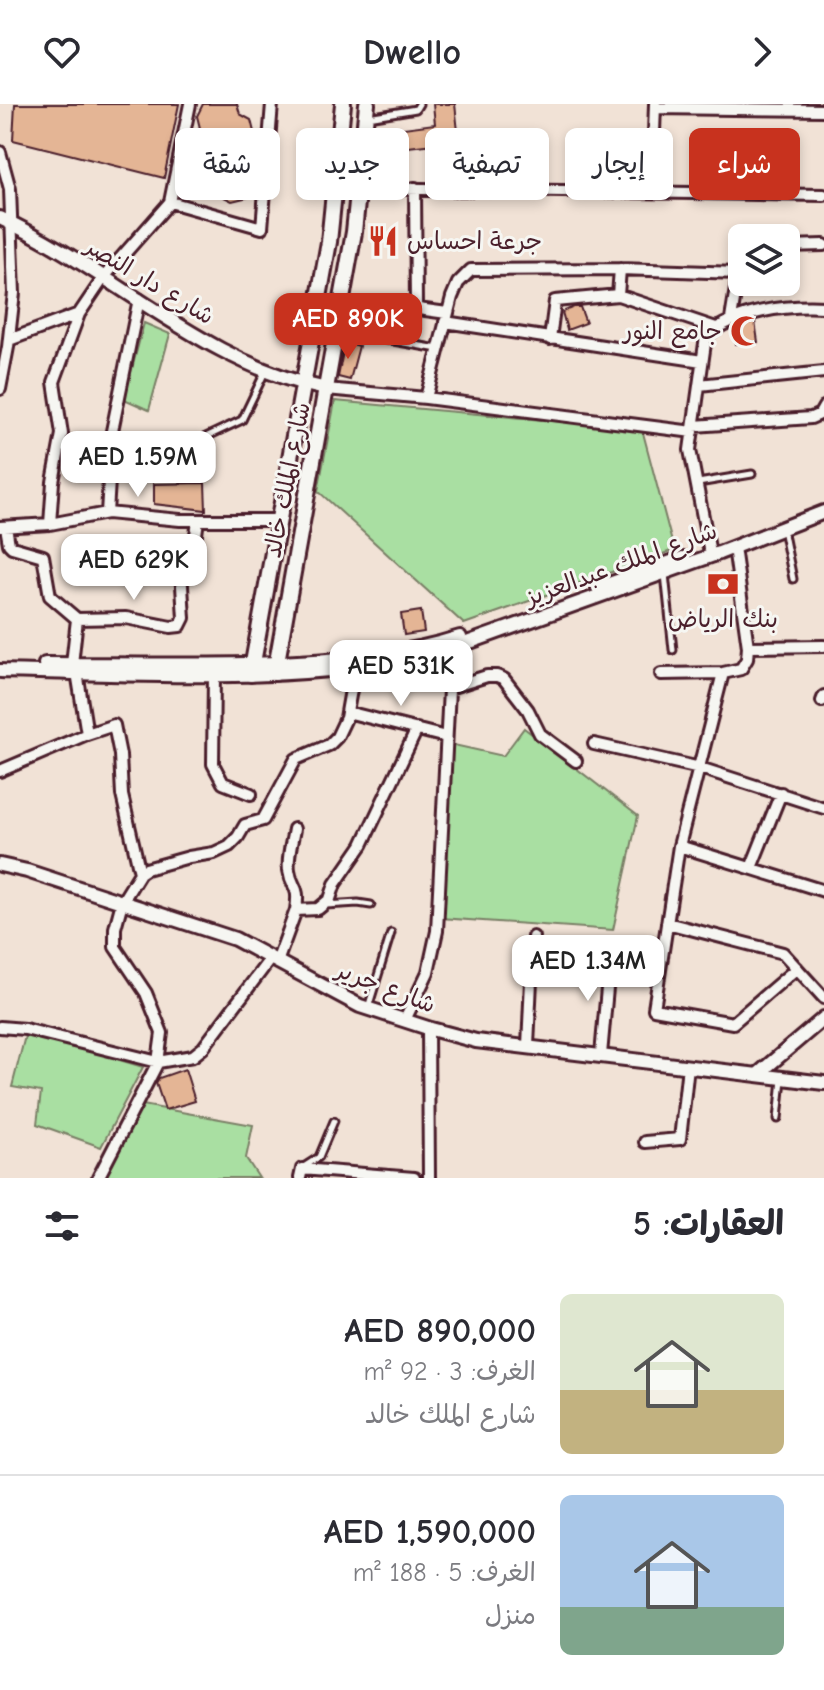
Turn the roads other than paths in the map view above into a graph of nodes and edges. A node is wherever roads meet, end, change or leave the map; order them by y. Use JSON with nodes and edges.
{"nodes":[{"id":1,"x":190,"y":104,"type":"edge"},
{"id":2,"x":272,"y":104,"type":"edge"},
{"id":3,"x":343,"y":104,"type":"edge"},
{"id":4,"x":419,"y":104,"type":"edge"},
{"id":5,"x":655,"y":106,"type":"edge"},
{"id":6,"x":740,"y":106,"type":"edge"},
{"id":7,"x":809,"y":107,"type":"edge"},
{"id":8,"x":366,"y":110,"type":"edge"},
{"id":9,"x":824,"y":110,"type":"edge"},
{"id":10,"x":654,"y":128,"type":"edge"},
{"id":11,"x":0,"y":152,"type":"edge"},
{"id":12,"x":409,"y":188,"type":"edge"},
{"id":13,"x":415,"y":188,"type":"junction"},
{"id":14,"x":565,"y":190,"type":"edge"},
{"id":15,"x":673,"y":191,"type":"edge"},
{"id":16,"x":824,"y":195,"type":"edge"},
{"id":17,"x":357,"y":200,"type":"edge"},
{"id":18,"x":170,"y":202,"type":"junction"},
{"id":19,"x":6,"y":222,"type":"edge"},
{"id":20,"x":824,"y":245,"type":"edge"},
{"id":21,"x":800,"y":246,"type":"edge"},
{"id":22,"x":620,"y":269,"type":"junction"},
{"id":23,"x":728,"y":273,"type":"edge"},
{"id":24,"x":104,"y":277,"type":"junction"},
{"id":25,"x":618,"y":295,"type":"junction"},
{"id":26,"x":734,"y":296,"type":"edge"},
{"id":27,"x":139,"y":299,"type":"junction"},
{"id":28,"x":824,"y":307,"type":"edge"},
{"id":29,"x":79,"y":314,"type":"junction"},
{"id":30,"x":446,"y":317,"type":"junction"},
{"id":31,"x":731,"y":319,"type":"junction"},
{"id":32,"x":716,"y":328,"type":"junction"},
{"id":33,"x":336,"y":331,"type":"junction"},
{"id":34,"x":550,"y":339,"type":"junction"},
{"id":35,"x":9,"y":340,"type":"junction"},
{"id":36,"x":438,"y":349,"type":"junction"},
{"id":37,"x":702,"y":361,"type":"junction"},
{"id":38,"x":267,"y":370,"type":"junction"},
{"id":39,"x":823,"y":375,"type":"edge"},
{"id":40,"x":304,"y":385,"type":"junction"},
{"id":41,"x":699,"y":385,"type":"junction"},
{"id":42,"x":0,"y":389,"type":"edge"},
{"id":43,"x":326,"y":389,"type":"junction"},
{"id":44,"x":426,"y":398,"type":"junction"},
{"id":45,"x":824,"y":407,"type":"edge"},
{"id":46,"x":693,"y":429,"type":"junction"},
{"id":47,"x":193,"y":443,"type":"dead end"},
{"id":48,"x":752,"y":474,"type":"dead end"},
{"id":49,"x":697,"y":483,"type":"junction"},
{"id":50,"x":107,"y":513,"type":"junction"},
{"id":51,"x":823,"y":513,"type":"edge"},
{"id":52,"x":198,"y":520,"type":"junction"},
{"id":53,"x":278,"y":520,"type":"junction"},
{"id":54,"x":50,"y":524,"type":"junction"},
{"id":55,"x":3,"y":527,"type":"edge"},
{"id":56,"x":783,"y":528,"type":"junction"},
{"id":57,"x":734,"y":547,"type":"junction"},
{"id":58,"x":709,"y":548,"type":"junction"},
{"id":59,"x":665,"y":573,"type":"junction"},
{"id":60,"x":793,"y":579,"type":"dead end"},
{"id":61,"x":77,"y":619,"type":"junction"},
{"id":62,"x":824,"y":646,"type":"edge"},
{"id":63,"x":748,"y":647,"type":"junction"},
{"id":64,"x":451,"y":649,"type":"junction"},
{"id":65,"x":673,"y":650,"type":"dead end"},
{"id":66,"x":0,"y":663,"type":"edge"},
{"id":67,"x":355,"y":667,"type":"junction"},
{"id":68,"x":74,"y":668,"type":"junction"},
{"id":69,"x":275,"y":668,"type":"junction"},
{"id":70,"x":251,"y":669,"type":"junction"},
{"id":71,"x":0,"y":671,"type":"edge"},
{"id":72,"x":723,"y":673,"type":"junction"},
{"id":73,"x":661,"y":674,"type":"dead end"},
{"id":74,"x":214,"y":675,"type":"junction"},
{"id":75,"x":449,"y":688,"type":"junction"},
{"id":76,"x":347,"y":712,"type":"junction"},
{"id":77,"x":417,"y":729,"type":"junction"},
{"id":78,"x":87,"y":734,"type":"junction"},
{"id":79,"x":446,"y":737,"type":"junction"},
{"id":80,"x":594,"y":744,"type":"dead end"},
{"id":81,"x":576,"y":761,"type":"dead end"},
{"id":82,"x":700,"y":768,"type":"junction"},
{"id":83,"x":0,"y":771,"type":"edge"},
{"id":84,"x":781,"y":793,"type":"junction"},
{"id":85,"x":251,"y":794,"type":"dead end"},
{"id":86,"x":824,"y":808,"type":"edge"},
{"id":87,"x":294,"y":829,"type":"dead end"},
{"id":88,"x":679,"y":846,"type":"junction"},
{"id":89,"x":0,"y":865,"type":"edge"},
{"id":90,"x":751,"y":868,"type":"junction"},
{"id":91,"x":140,"y":873,"type":"junction"},
{"id":92,"x":824,"y":891,"type":"edge"},
{"id":93,"x":122,"y":902,"type":"junction"},
{"id":94,"x":325,"y":905,"type":"junction"},
{"id":95,"x":371,"y":905,"type":"dead end"},
{"id":96,"x":296,"y":910,"type":"junction"},
{"id":97,"x":667,"y":923,"type":"junction"},
{"id":98,"x":391,"y":933,"type":"dead end"},
{"id":99,"x":533,"y":937,"type":"dead end"},
{"id":100,"x":610,"y":955,"type":"dead end"},
{"id":101,"x":273,"y":961,"type":"junction"},
{"id":102,"x":797,"y":968,"type":"junction"},
{"id":103,"x":824,"y":998,"type":"edge"},
{"id":104,"x":367,"y":1008,"type":"junction"},
{"id":105,"x":824,"y":1018,"type":"edge"},
{"id":106,"x":405,"y":1020,"type":"junction"},
{"id":107,"x":0,"y":1027,"type":"edge"},
{"id":108,"x":428,"y":1028,"type":"junction"},
{"id":109,"x":528,"y":1046,"type":"junction"},
{"id":110,"x":601,"y":1055,"type":"junction"},
{"id":111,"x":158,"y":1062,"type":"junction"},
{"id":112,"x":688,"y":1066,"type":"junction"},
{"id":113,"x":757,"y":1075,"type":"junction"},
{"id":114,"x":782,"y":1078,"type":"junction"},
{"id":115,"x":824,"y":1083,"type":"edge"},
{"id":116,"x":778,"y":1119,"type":"dead end"},
{"id":117,"x":334,"y":1121,"type":"dead end"},
{"id":118,"x":645,"y":1142,"type":"dead end"},
{"id":119,"x":301,"y":1173,"type":"edge"},
{"id":120,"x":98,"y":1178,"type":"edge"},
{"id":121,"x":414,"y":1178,"type":"edge"},
{"id":122,"x":429,"y":1178,"type":"edge"}],
"edges":[{"from":1,"to":18,"type":"street"},
{"from":2,"to":18,"type":"street"},
{"from":3,"to":40,"type":"main road","name":"شارع الملك خالد"},
{"from":4,"to":8,"type":"lane"},
{"from":5,"to":6,"type":"street"},
{"from":5,"to":10,"type":"street"},
{"from":6,"to":7,"type":"street"},
{"from":7,"to":9,"type":"street"},
{"from":11,"to":19,"type":"street"},
{"from":12,"to":13,"type":"street"},
{"from":13,"to":14,"type":"street"},
{"from":13,"to":30,"type":"street"},
{"from":15,"to":16,"type":"street"},
{"from":17,"to":33,"type":"main road","name":"شارع الملك خالد"},
{"from":18,"to":24,"type":"street"},
{"from":19,"to":24,"type":"street","name":"شارع دار النصر"},
{"from":19,"to":35,"type":"street"},
{"from":20,"to":21,"type":"street"},
{"from":22,"to":23,"type":"street"},
{"from":22,"to":25,"type":"street"},
{"from":22,"to":30,"type":"street"},
{"from":24,"to":27,"type":"street","name":"شارع دار النصر"},
{"from":24,"to":29,"type":"street"},
{"from":25,"to":32,"type":"street"},
{"from":25,"to":34,"type":"street"},
{"from":26,"to":31,"type":"street"},
{"from":27,"to":38,"type":"street","name":"شارع دار النصر"},
{"from":27,"to":50,"type":"street"},
{"from":28,"to":31,"type":"street"},
{"from":29,"to":35,"type":"street"},
{"from":29,"to":54,"type":"street"},
{"from":30,"to":34,"type":"street"},
{"from":30,"to":36,"type":"street"},
{"from":31,"to":32,"type":"street"},
{"from":32,"to":37,"type":"street"},
{"from":33,"to":36,"type":"lane"},
{"from":33,"to":43,"type":"main road","name":"شارع الملك خالد"},
{"from":34,"to":37,"type":"street"},
{"from":35,"to":42,"type":"street"},
{"from":36,"to":44,"type":"street"},
{"from":37,"to":41,"type":"street"},
{"from":38,"to":40,"type":"street","name":"شارع دار النصر"},
{"from":38,"to":47,"type":"lane"},
{"from":39,"to":41,"type":"street"},
{"from":40,"to":43,"type":"street","name":"شارع دار النصر"},
{"from":40,"to":53,"type":"main road","name":"شارع الملك خالد"},
{"from":41,"to":46,"type":"street"},
{"from":43,"to":44,"type":"street"},
{"from":43,"to":69,"type":"main road","name":"شارع الملك خالد"},
{"from":44,"to":46,"type":"street"},
{"from":45,"to":46,"type":"street"},
{"from":46,"to":49,"type":"street"},
{"from":48,"to":49,"type":"lane"},
{"from":49,"to":58,"type":"street"},
{"from":50,"to":52,"type":"street"},
{"from":50,"to":54,"type":"street"},
{"from":51,"to":56,"type":"street","name":"شارع الملك عبدالعزيز"},
{"from":51,"to":58,"type":"street","name":"شارع الملك عبدالعزيز"},
{"from":52,"to":53,"type":"street"},
{"from":52,"to":61,"type":"street"},
{"from":53,"to":70,"type":"main road","name":"شارع الملك خالد"},
{"from":54,"to":55,"type":"street"},
{"from":55,"to":61,"type":"street"},
{"from":56,"to":57,"type":"street","name":"شارع الملك عبدالعزيز"},
{"from":56,"to":60,"type":"lane"},
{"from":57,"to":59,"type":"street","name":"شارع الملك عبدالعزيز"},
{"from":57,"to":63,"type":"street"},
{"from":58,"to":69,"type":"street","name":"شارع الملك عبدالعزيز"},
{"from":59,"to":64,"type":"street","name":"شارع الملك عبدالعزيز"},
{"from":59,"to":65,"type":"lane"},
{"from":61,"to":68,"type":"street"},
{"from":62,"to":63,"type":"street"},
{"from":63,"to":72,"type":"street"},
{"from":64,"to":67,"type":"street","name":"شارع الملك عبدالعزيز"},
{"from":64,"to":75,"type":"street"},
{"from":66,"to":68,"type":"street","name":"شارع الملك عبدالعزيز"},
{"from":67,"to":69,"type":"street","name":"شارع الملك عبدالعزيز"},
{"from":67,"to":76,"type":"street"},
{"from":68,"to":70,"type":"street","name":"شارع الملك عبدالعزيز"},
{"from":68,"to":71,"type":"street","name":"شارع الملك عبدالعزيز"},
{"from":68,"to":74,"type":"street","name":"شارع الملك عبدالعزيز"},
{"from":68,"to":78,"type":"street"},
{"from":69,"to":70,"type":"street","name":"شارع الملك عبدالعزيز"},
{"from":70,"to":74,"type":"street","name":"شارع الملك عبدالعزيز"},
{"from":72,"to":73,"type":"street"},
{"from":72,"to":82,"type":"street"},
{"from":74,"to":85,"type":"street"},
{"from":75,"to":79,"type":"street"},
{"from":75,"to":81,"type":"street"},
{"from":76,"to":77,"type":"street"},
{"from":76,"to":91,"type":"street"},
{"from":77,"to":79,"type":"street"},
{"from":77,"to":94,"type":"street"},
{"from":78,"to":83,"type":"street"},
{"from":78,"to":91,"type":"street"},
{"from":79,"to":106,"type":"street"},
{"from":80,"to":82,"type":"street"},
{"from":82,"to":84,"type":"street"},
{"from":82,"to":88,"type":"street"},
{"from":84,"to":86,"type":"street"},
{"from":84,"to":90,"type":"street"},
{"from":87,"to":96,"type":"street"},
{"from":88,"to":90,"type":"street"},
{"from":88,"to":97,"type":"street"},
{"from":89,"to":93,"type":"street","name":"شارع جرير"},
{"from":90,"to":92,"type":"street"},
{"from":91,"to":93,"type":"street"},
{"from":93,"to":101,"type":"street","name":"شارع جرير"},
{"from":93,"to":111,"type":"street"},
{"from":94,"to":95,"type":"lane"},
{"from":94,"to":96,"type":"street"},
{"from":96,"to":101,"type":"street"},
{"from":97,"to":102,"type":"street"},
{"from":97,"to":102,"type":"street"},
{"from":98,"to":104,"type":"lane"},
{"from":99,"to":109,"type":"street"},
{"from":100,"to":110,"type":"street"},
{"from":101,"to":104,"type":"street","name":"شارع جرير"},
{"from":101,"to":111,"type":"street"},
{"from":102,"to":103,"type":"street"},
{"from":104,"to":106,"type":"street","name":"شارع جرير"},
{"from":105,"to":113,"type":"street"},
{"from":106,"to":108,"type":"street","name":"شارع جرير"},
{"from":107,"to":111,"type":"street"},
{"from":108,"to":109,"type":"street","name":"شارع جرير"},
{"from":108,"to":122,"type":"street"},
{"from":109,"to":110,"type":"street","name":"شارع جرير"},
{"from":110,"to":112,"type":"street","name":"شارع جرير"},
{"from":111,"to":120,"type":"street"},
{"from":112,"to":113,"type":"street","name":"شارع جرير"},
{"from":112,"to":118,"type":"street"},
{"from":113,"to":114,"type":"street","name":"شارع جرير"},
{"from":114,"to":115,"type":"street","name":"شارع جرير"},
{"from":114,"to":116,"type":"lane"},
{"from":117,"to":119,"type":"lane"},
{"from":119,"to":121,"type":"street"}]}
